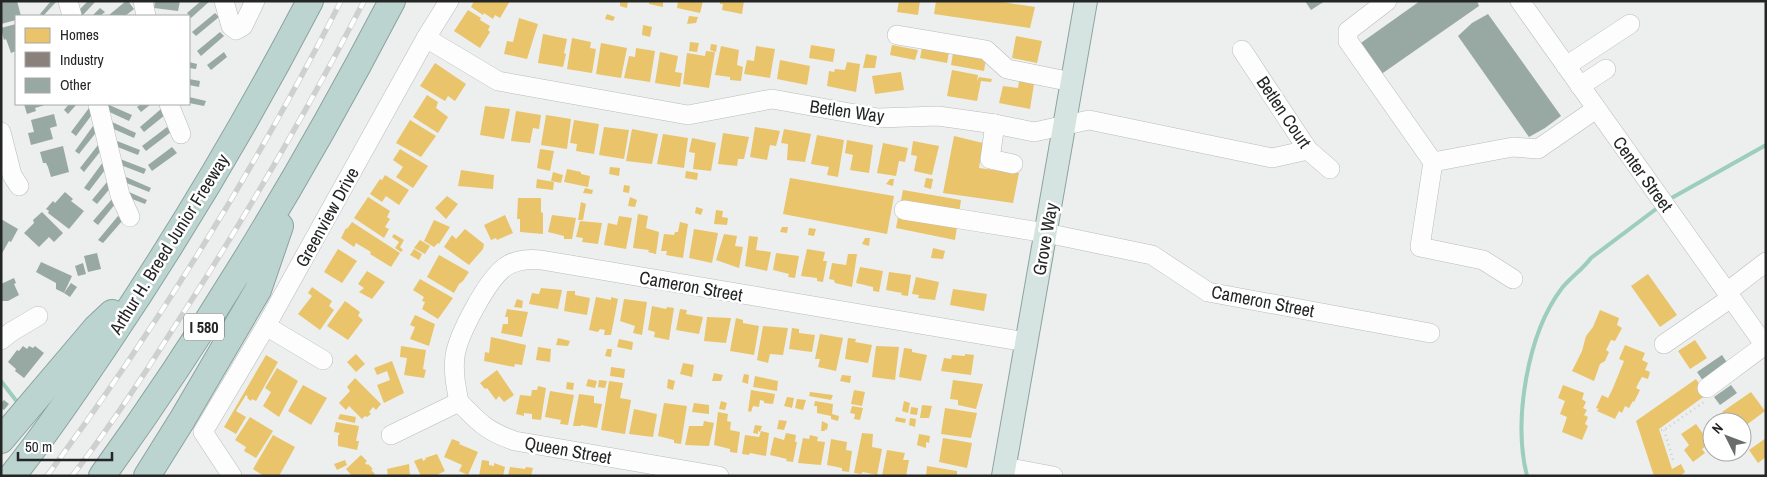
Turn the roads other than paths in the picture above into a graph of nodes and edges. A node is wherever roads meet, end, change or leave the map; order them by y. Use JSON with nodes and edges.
{"nodes":[{"id":1,"x":68,"y":1,"type":"edge"},
{"id":2,"x":143,"y":1,"type":"edge"},
{"id":3,"x":224,"y":1,"type":"edge"},
{"id":4,"x":255,"y":1,"type":"edge"},
{"id":5,"x":310,"y":1,"type":"edge"},
{"id":6,"x":392,"y":1,"type":"edge"},
{"id":7,"x":449,"y":1,"type":"edge"},
{"id":8,"x":1086,"y":1,"type":"edge"},
{"id":9,"x":1387,"y":1,"type":"edge"},
{"id":10,"x":1520,"y":1,"type":"edge"},
{"id":11,"x":72,"y":15,"type":"edge"},
{"id":12,"x":146,"y":15,"type":"edge"},
{"id":13,"x":1630,"y":24,"type":"dead end"},
{"id":14,"x":896,"y":35,"type":"dead end"},
{"id":15,"x":426,"y":38,"type":"junction"},
{"id":16,"x":1242,"y":50,"type":"dead end"},
{"id":17,"x":1566,"y":66,"type":"junction"},
{"id":18,"x":1606,"y":69,"type":"dead end"},
{"id":19,"x":1072,"y":82,"type":"junction"},
{"id":20,"x":1580,"y":86,"type":"junction"},
{"id":21,"x":98,"y":105,"type":"edge"},
{"id":22,"x":169,"y":105,"type":"edge"},
{"id":23,"x":1596,"y":109,"type":"junction"},
{"id":24,"x":995,"y":124,"type":"junction"},
{"id":25,"x":1065,"y":125,"type":"junction"},
{"id":26,"x":1,"y":132,"type":"edge"},
{"id":27,"x":181,"y":134,"type":"dead end"},
{"id":28,"x":1308,"y":150,"type":"junction"},
{"id":29,"x":4,"y":157,"type":"edge"},
{"id":30,"x":1433,"y":162,"type":"junction"},
{"id":31,"x":1013,"y":164,"type":"dead end"},
{"id":32,"x":1330,"y":169,"type":"dead end"},
{"id":33,"x":298,"y":173,"type":"junction"},
{"id":34,"x":19,"y":186,"type":"dead end"},
{"id":35,"x":904,"y":210,"type":"dead end"},
{"id":36,"x":130,"y":217,"type":"dead end"},
{"id":37,"x":1046,"y":233,"type":"junction"},
{"id":38,"x":1766,"y":262,"type":"edge"},
{"id":39,"x":156,"y":268,"type":"junction"},
{"id":40,"x":1513,"y":279,"type":"dead end"},
{"id":41,"x":1729,"y":295,"type":"junction"},
{"id":42,"x":38,"y":316,"type":"dead end"},
{"id":43,"x":266,"y":326,"type":"junction"},
{"id":44,"x":1430,"y":332,"type":"dead end"},
{"id":45,"x":1,"y":340,"type":"edge"},
{"id":46,"x":1026,"y":342,"type":"junction"},
{"id":47,"x":1664,"y":344,"type":"dead end"},
{"id":48,"x":1765,"y":346,"type":"edge"},
{"id":49,"x":324,"y":360,"type":"dead end"},
{"id":50,"x":1707,"y":388,"type":"road end"},
{"id":51,"x":459,"y":402,"type":"junction"},
{"id":52,"x":391,"y":436,"type":"dead end"},
{"id":53,"x":1,"y":440,"type":"edge"},
{"id":54,"x":1003,"y":471,"type":"edge"},
{"id":55,"x":12,"y":476,"type":"edge"},
{"id":56,"x":102,"y":476,"type":"edge"},
{"id":57,"x":147,"y":476,"type":"edge"},
{"id":58,"x":232,"y":476,"type":"edge"},
{"id":59,"x":719,"y":476,"type":"edge"},
{"id":60,"x":1053,"y":476,"type":"edge"}],
"edges":[{"from":1,"to":11,"type":"street"},
{"from":2,"to":12,"type":"street"},
{"from":3,"to":4,"type":"street"},
{"from":5,"to":39,"type":"highway","name":"Arthur H. Breed Junior Freeway"},
{"from":6,"to":33,"type":"highway","number":"I 580"},
{"from":7,"to":15,"type":"street","name":"Greenview Drive"},
{"from":8,"to":19,"type":"main road","name":"Grove Way"},
{"from":9,"to":30,"type":"street"},
{"from":10,"to":17,"type":"street","name":"Center Street"},
{"from":13,"to":17,"type":"street"},
{"from":14,"to":19,"type":"street"},
{"from":15,"to":24,"type":"street","name":"Betlen Way"},
{"from":15,"to":43,"type":"street","name":"Greenview Drive"},
{"from":16,"to":28,"type":"street","name":"Betlen Court"},
{"from":17,"to":20,"type":"street","name":"Center Street"},
{"from":18,"to":20,"type":"street"},
{"from":19,"to":25,"type":"main road","name":"Grove Way"},
{"from":20,"to":23,"type":"street","name":"Center Street"},
{"from":21,"to":36,"type":"street"},
{"from":22,"to":27,"type":"street"},
{"from":23,"to":30,"type":"street"},
{"from":23,"to":41,"type":"street","name":"Center Street"},
{"from":24,"to":25,"type":"street","name":"Betlen Way"},
{"from":24,"to":31,"type":"street"},
{"from":25,"to":28,"type":"street","name":"Betlen Way"},
{"from":25,"to":37,"type":"main road","name":"Grove Way"},
{"from":26,"to":29,"type":"street"},
{"from":28,"to":32,"type":"street","name":"Betlen Court"},
{"from":29,"to":34,"type":"street"},
{"from":30,"to":40,"type":"street"},
{"from":33,"to":56,"type":"highway","number":"I 580"},
{"from":33,"to":57,"type":"highway"},
{"from":35,"to":37,"type":"street","name":"Cameron Street"},
{"from":37,"to":44,"type":"street","name":"Cameron Street"},
{"from":37,"to":46,"type":"main road","name":"Grove Way"},
{"from":38,"to":41,"type":"street"},
{"from":39,"to":53,"type":"highway"},
{"from":39,"to":55,"type":"highway","name":"Arthur H. Breed Junior Freeway"},
{"from":41,"to":47,"type":"street"},
{"from":41,"to":48,"type":"street","name":"Center Street"},
{"from":42,"to":45,"type":"street"},
{"from":43,"to":49,"type":"street"},
{"from":43,"to":58,"type":"street","name":"Greenview Drive"},
{"from":46,"to":51,"type":"street","name":"Cameron Street"},
{"from":46,"to":54,"type":"main road","name":"Grove Way"},
{"from":48,"to":50,"type":"street"},
{"from":51,"to":52,"type":"street"},
{"from":51,"to":59,"type":"street","name":"Queen Street"},
{"from":54,"to":60,"type":"street"}]}
